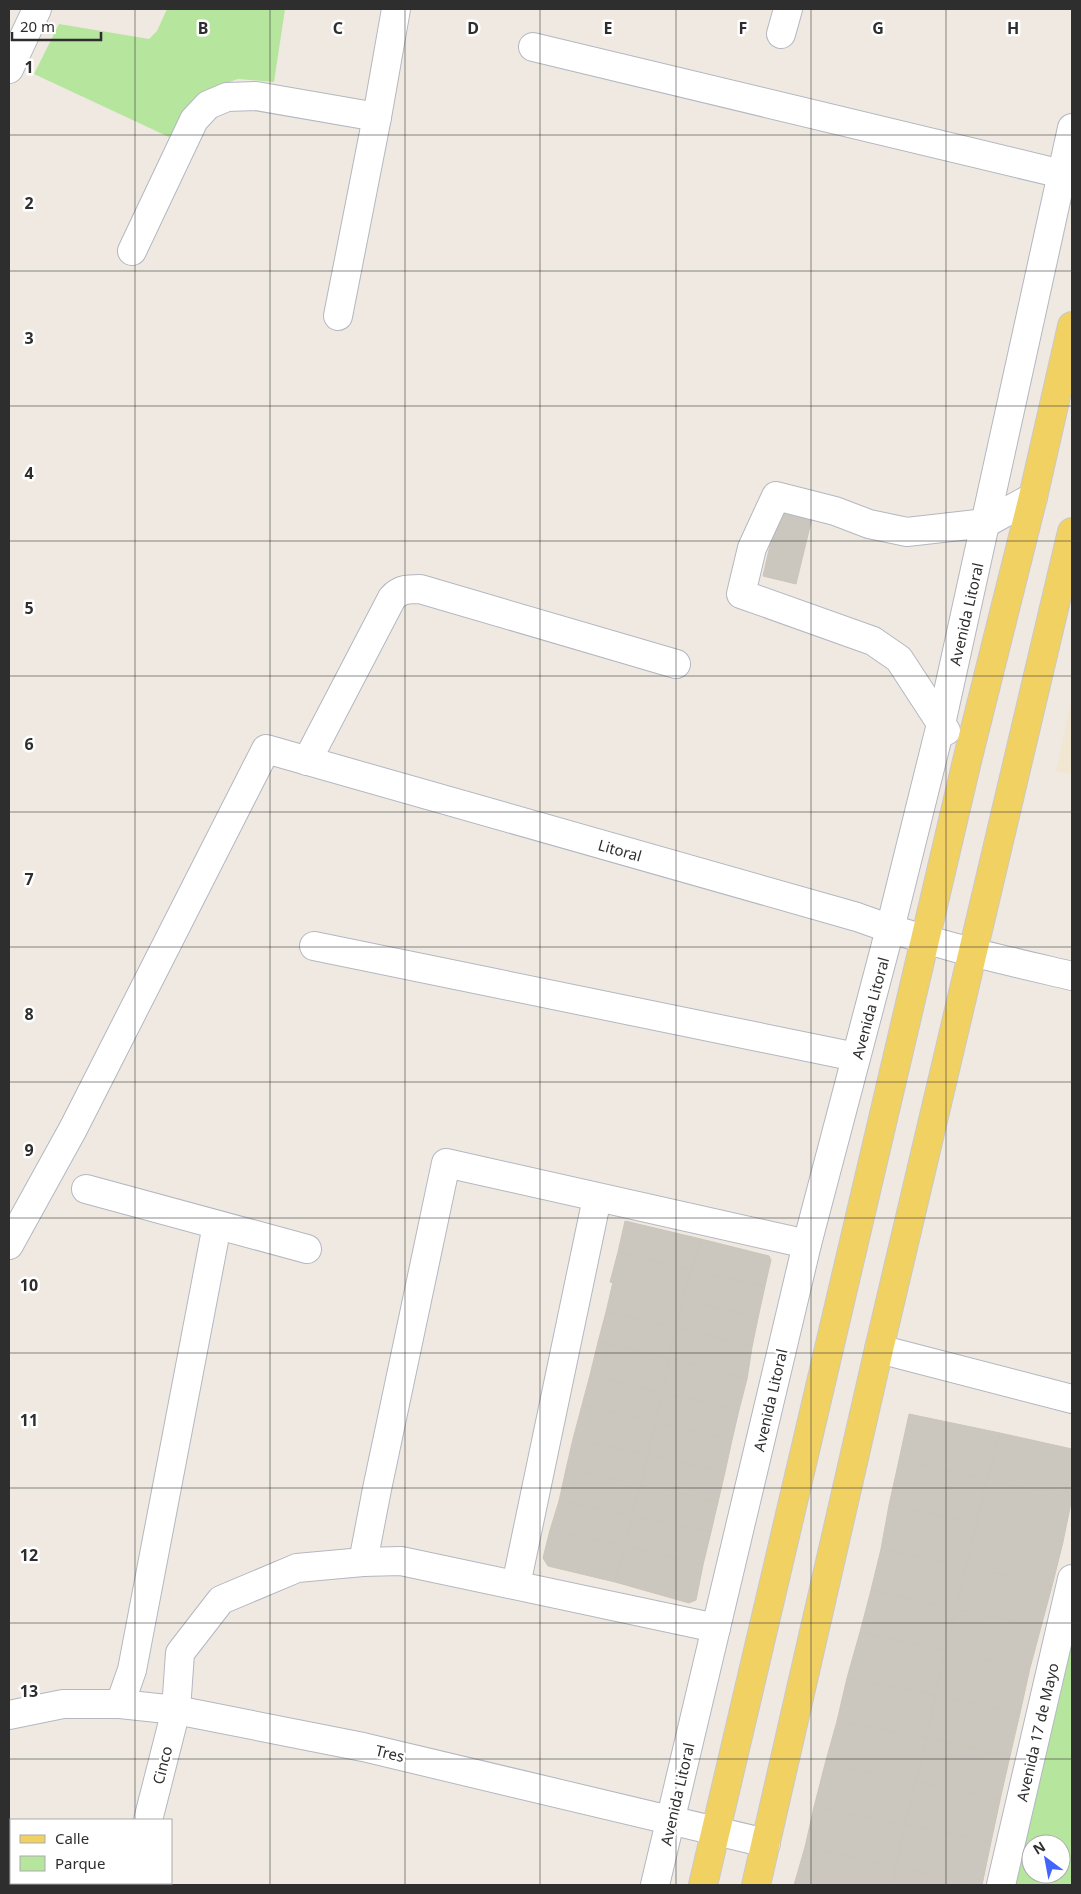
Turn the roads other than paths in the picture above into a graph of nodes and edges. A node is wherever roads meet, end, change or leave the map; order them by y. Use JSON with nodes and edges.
{"nodes":[{"id":1,"x":37,"y":9,"type":"edge"},
{"id":2,"x":396,"y":9,"type":"edge"},
{"id":3,"x":533,"y":48,"type":"dead end"},
{"id":4,"x":9,"y":69,"type":"edge"},
{"id":5,"x":377,"y":117,"type":"junction"},
{"id":6,"x":1072,"y":128,"type":"edge"},
{"id":7,"x":1062,"y":174,"type":"junction"},
{"id":8,"x":132,"y":251,"type":"dead end"},
{"id":9,"x":338,"y":316,"type":"dead end"},
{"id":10,"x":1072,"y":326,"type":"edge"},
{"id":11,"x":1033,"y":497,"type":"junction"},
{"id":12,"x":986,"y":523,"type":"junction"},
{"id":13,"x":1072,"y":532,"type":"edge"},
{"id":14,"x":676,"y":664,"type":"dead end"},
{"id":15,"x":941,"y":724,"type":"junction"},
{"id":16,"x":967,"y":760,"type":"junction"},
{"id":17,"x":307,"y":761,"type":"junction"},
{"id":18,"x":890,"y":929,"type":"junction"},
{"id":19,"x":926,"y":939,"type":"junction"},
{"id":20,"x":314,"y":946,"type":"dead end"},
{"id":21,"x":973,"y":953,"type":"junction"},
{"id":22,"x":1072,"y":976,"type":"edge"},
{"id":23,"x":856,"y":1057,"type":"junction"},
{"id":24,"x":86,"y":1189,"type":"dead end"},
{"id":25,"x":597,"y":1198,"type":"junction"},
{"id":26,"x":217,"y":1225,"type":"junction"},
{"id":27,"x":807,"y":1244,"type":"junction"},
{"id":28,"x":9,"y":1245,"type":"edge"},
{"id":29,"x":307,"y":1249,"type":"dead end"},
{"id":30,"x":879,"y":1349,"type":"junction"},
{"id":31,"x":1072,"y":1399,"type":"edge"},
{"id":32,"x":363,"y":1562,"type":"junction"},
{"id":33,"x":1072,"y":1579,"type":"edge"},
{"id":34,"x":516,"y":1585,"type":"junction"},
{"id":35,"x":716,"y":1628,"type":"junction"},
{"id":36,"x":120,"y":1704,"type":"junction"},
{"id":37,"x":176,"y":1710,"type":"junction"},
{"id":38,"x":9,"y":1715,"type":"edge"},
{"id":39,"x":148,"y":1819,"type":"edge"},
{"id":40,"x":670,"y":1821,"type":"junction"},
{"id":41,"x":716,"y":1832,"type":"junction"},
{"id":42,"x":766,"y":1843,"type":"junction"},
{"id":43,"x":655,"y":1885,"type":"edge"},
{"id":44,"x":704,"y":1885,"type":"edge"},
{"id":45,"x":756,"y":1885,"type":"edge"},
{"id":46,"x":1001,"y":1885,"type":"edge"}],
"edges":[{"from":1,"to":4,"type":"street"},
{"from":2,"to":5,"type":"street"},
{"from":3,"to":7,"type":"street"},
{"from":5,"to":8,"type":"street"},
{"from":5,"to":9,"type":"street"},
{"from":6,"to":7,"type":"street","name":"Avenida Litoral"},
{"from":7,"to":12,"type":"street","name":"Avenida Litoral"},
{"from":10,"to":11,"type":"main road"},
{"from":11,"to":12,"type":"street"},
{"from":11,"to":16,"type":"main road"},
{"from":12,"to":15,"type":"street","name":"Avenida Litoral"},
{"from":12,"to":15,"type":"street"},
{"from":13,"to":21,"type":"main road"},
{"from":14,"to":17,"type":"street"},
{"from":15,"to":16,"type":"street"},
{"from":15,"to":18,"type":"street","name":"Avenida Litoral"},
{"from":16,"to":19,"type":"main road"},
{"from":17,"to":18,"type":"street","name":"Litoral"},
{"from":17,"to":28,"type":"street","name":"Litoral"},
{"from":18,"to":19,"type":"street","name":"Litoral"},
{"from":18,"to":23,"type":"street","name":"Avenida Litoral"},
{"from":19,"to":21,"type":"street","name":"Litoral"},
{"from":19,"to":41,"type":"main road"},
{"from":20,"to":23,"type":"street"},
{"from":21,"to":22,"type":"street","name":"Litoral"},
{"from":21,"to":30,"type":"main road"},
{"from":23,"to":27,"type":"street","name":"Avenida Litoral"},
{"from":24,"to":26,"type":"street"},
{"from":25,"to":27,"type":"street"},
{"from":25,"to":32,"type":"street"},
{"from":25,"to":34,"type":"street"},
{"from":26,"to":29,"type":"street"},
{"from":26,"to":36,"type":"street"},
{"from":27,"to":35,"type":"street","name":"Avenida Litoral"},
{"from":30,"to":31,"type":"street"},
{"from":30,"to":42,"type":"main road"},
{"from":32,"to":34,"type":"street","name":"Cinco"},
{"from":32,"to":37,"type":"street","name":"Cinco"},
{"from":33,"to":46,"type":"street","name":"Avenida 17 de Mayo"},
{"from":34,"to":35,"type":"street","name":"Cinco"},
{"from":35,"to":40,"type":"street","name":"Avenida Litoral"},
{"from":36,"to":37,"type":"street","name":"Tres"},
{"from":36,"to":38,"type":"street","name":"Tres"},
{"from":37,"to":39,"type":"street","name":"Cinco"},
{"from":37,"to":40,"type":"street","name":"Tres"},
{"from":40,"to":41,"type":"street","name":"Tres"},
{"from":40,"to":43,"type":"street","name":"Avenida Litoral"},
{"from":41,"to":42,"type":"street","name":"Tres"},
{"from":41,"to":44,"type":"main road"},
{"from":42,"to":45,"type":"main road"}]}
